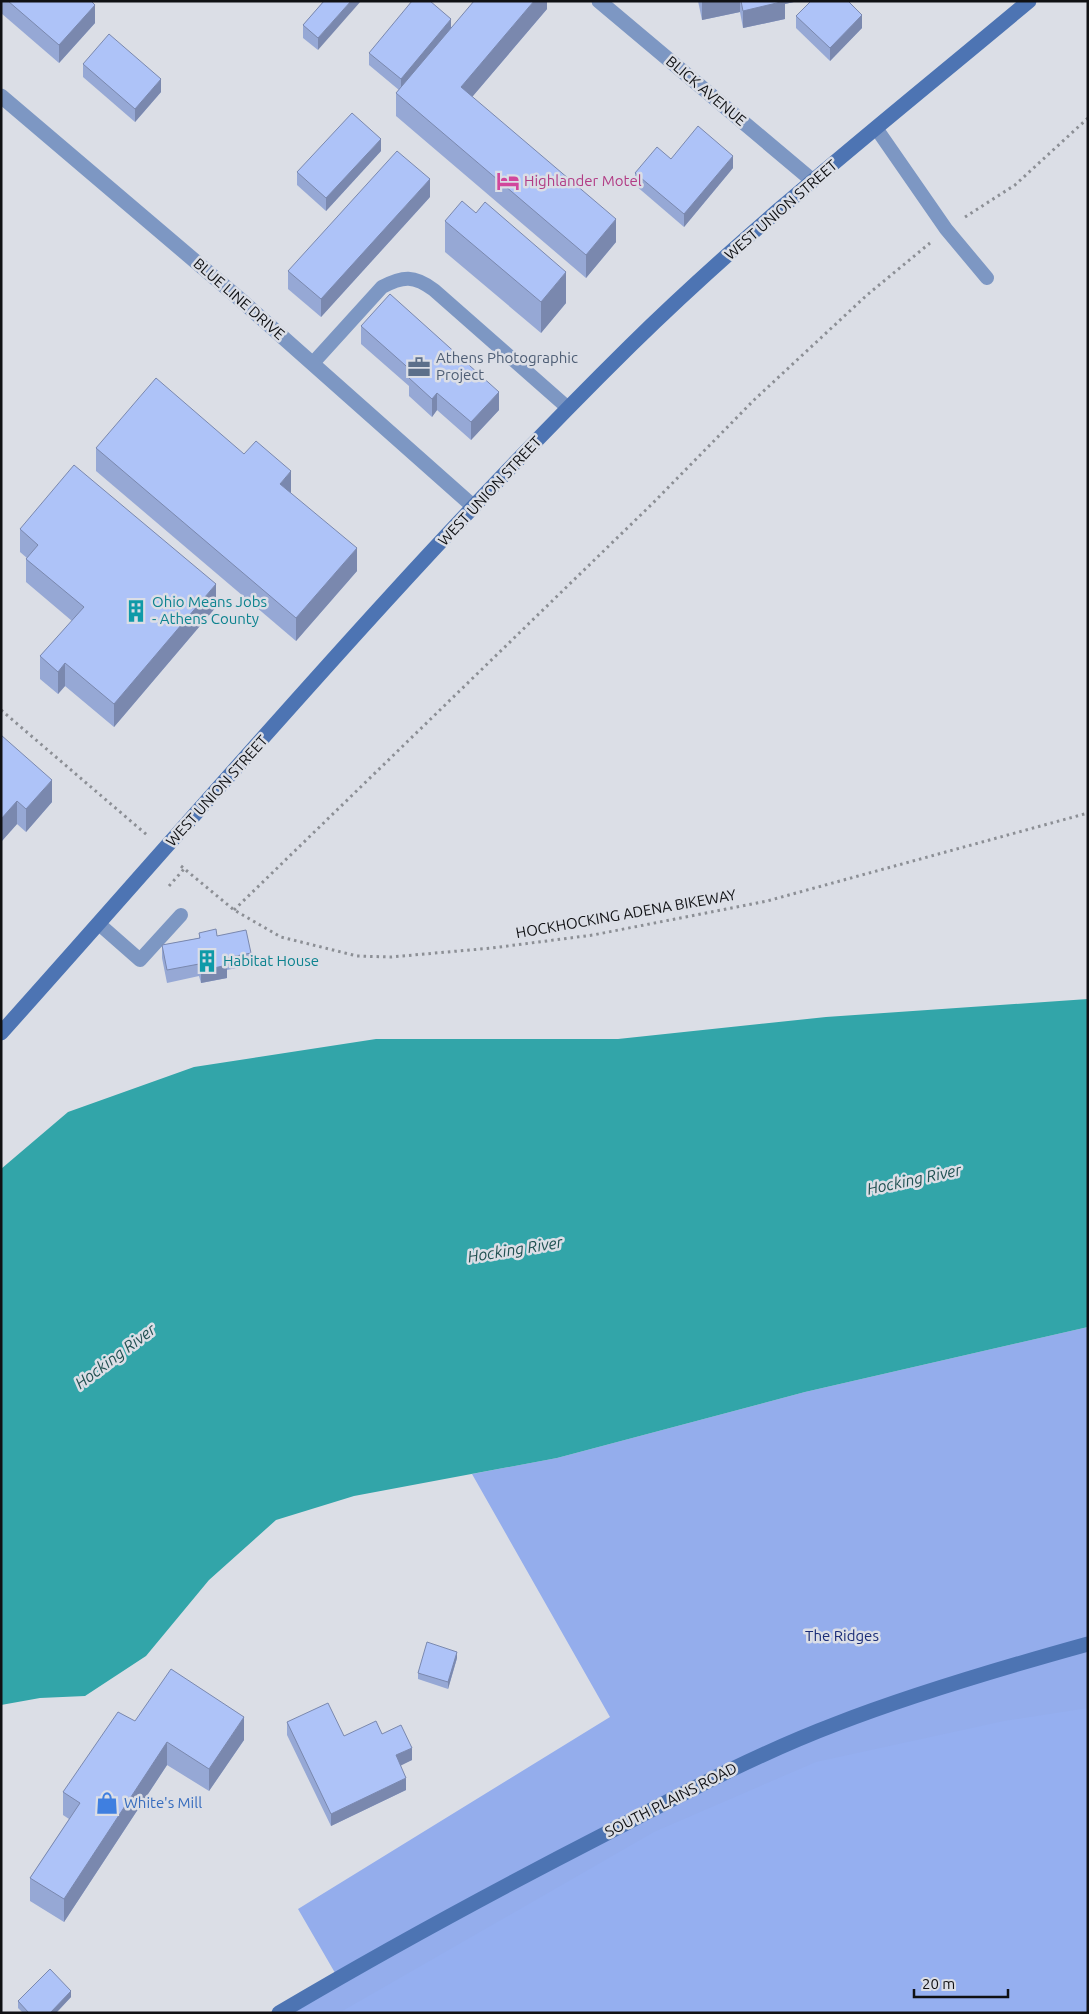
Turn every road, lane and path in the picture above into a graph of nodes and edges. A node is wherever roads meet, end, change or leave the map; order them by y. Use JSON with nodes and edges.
{"nodes":[{"id":1,"x":599,"y":1,"type":"edge"},
{"id":2,"x":1029,"y":1,"type":"edge"},
{"id":3,"x":1,"y":96,"type":"edge"},
{"id":4,"x":1088,"y":118,"type":"edge"},
{"id":5,"x":876,"y":128,"type":"junction"},
{"id":6,"x":813,"y":181,"type":"junction"},
{"id":7,"x":946,"y":229,"type":"junction"},
{"id":8,"x":987,"y":278,"type":"dead end"},
{"id":9,"x":312,"y":363,"type":"junction"},
{"id":10,"x":568,"y":408,"type":"junction"},
{"id":11,"x":474,"y":507,"type":"junction"},
{"id":12,"x":1,"y":710,"type":"edge"},
{"id":13,"x":1088,"y":813,"type":"edge"},
{"id":14,"x":144,"y":832,"type":"dead end"},
{"id":15,"x":169,"y":886,"type":"dead end"},
{"id":16,"x":234,"y":910,"type":"junction"},
{"id":17,"x":181,"y":915,"type":"dead end"},
{"id":18,"x":99,"y":924,"type":"junction"},
{"id":19,"x":1,"y":1033,"type":"edge"},
{"id":20,"x":1088,"y":1644,"type":"edge"},
{"id":21,"x":279,"y":2013,"type":"edge"}],
"edges":[{"from":1,"to":6,"type":"street","name":"BLICK AVENUE"},
{"from":2,"to":5,"type":"main road","name":"WEST UNION STREET"},
{"from":3,"to":9,"type":"street","name":"BLUE LINE DRIVE"},
{"from":4,"to":7,"type":"path"},
{"from":5,"to":6,"type":"main road","name":"WEST UNION STREET"},
{"from":5,"to":7,"type":"lane"},
{"from":6,"to":10,"type":"main road","name":"WEST UNION STREET"},
{"from":7,"to":8,"type":"lane"},
{"from":7,"to":16,"type":"path"},
{"from":9,"to":10,"type":"lane"},
{"from":9,"to":11,"type":"street","name":"BLUE LINE DRIVE"},
{"from":10,"to":11,"type":"main road","name":"WEST UNION STREET"},
{"from":11,"to":18,"type":"main road","name":"WEST UNION STREET"},
{"from":12,"to":14,"type":"path"},
{"from":13,"to":16,"type":"path","name":"HOCKHOCKING ADENA BIKEWAY"},
{"from":15,"to":16,"type":"path","name":"HOCKHOCKING ADENA BIKEWAY"},
{"from":17,"to":18,"type":"lane"},
{"from":18,"to":19,"type":"main road","name":"WEST UNION STREET"},
{"from":20,"to":21,"type":"main road","name":"SOUTH PLAINS ROAD"}]}
